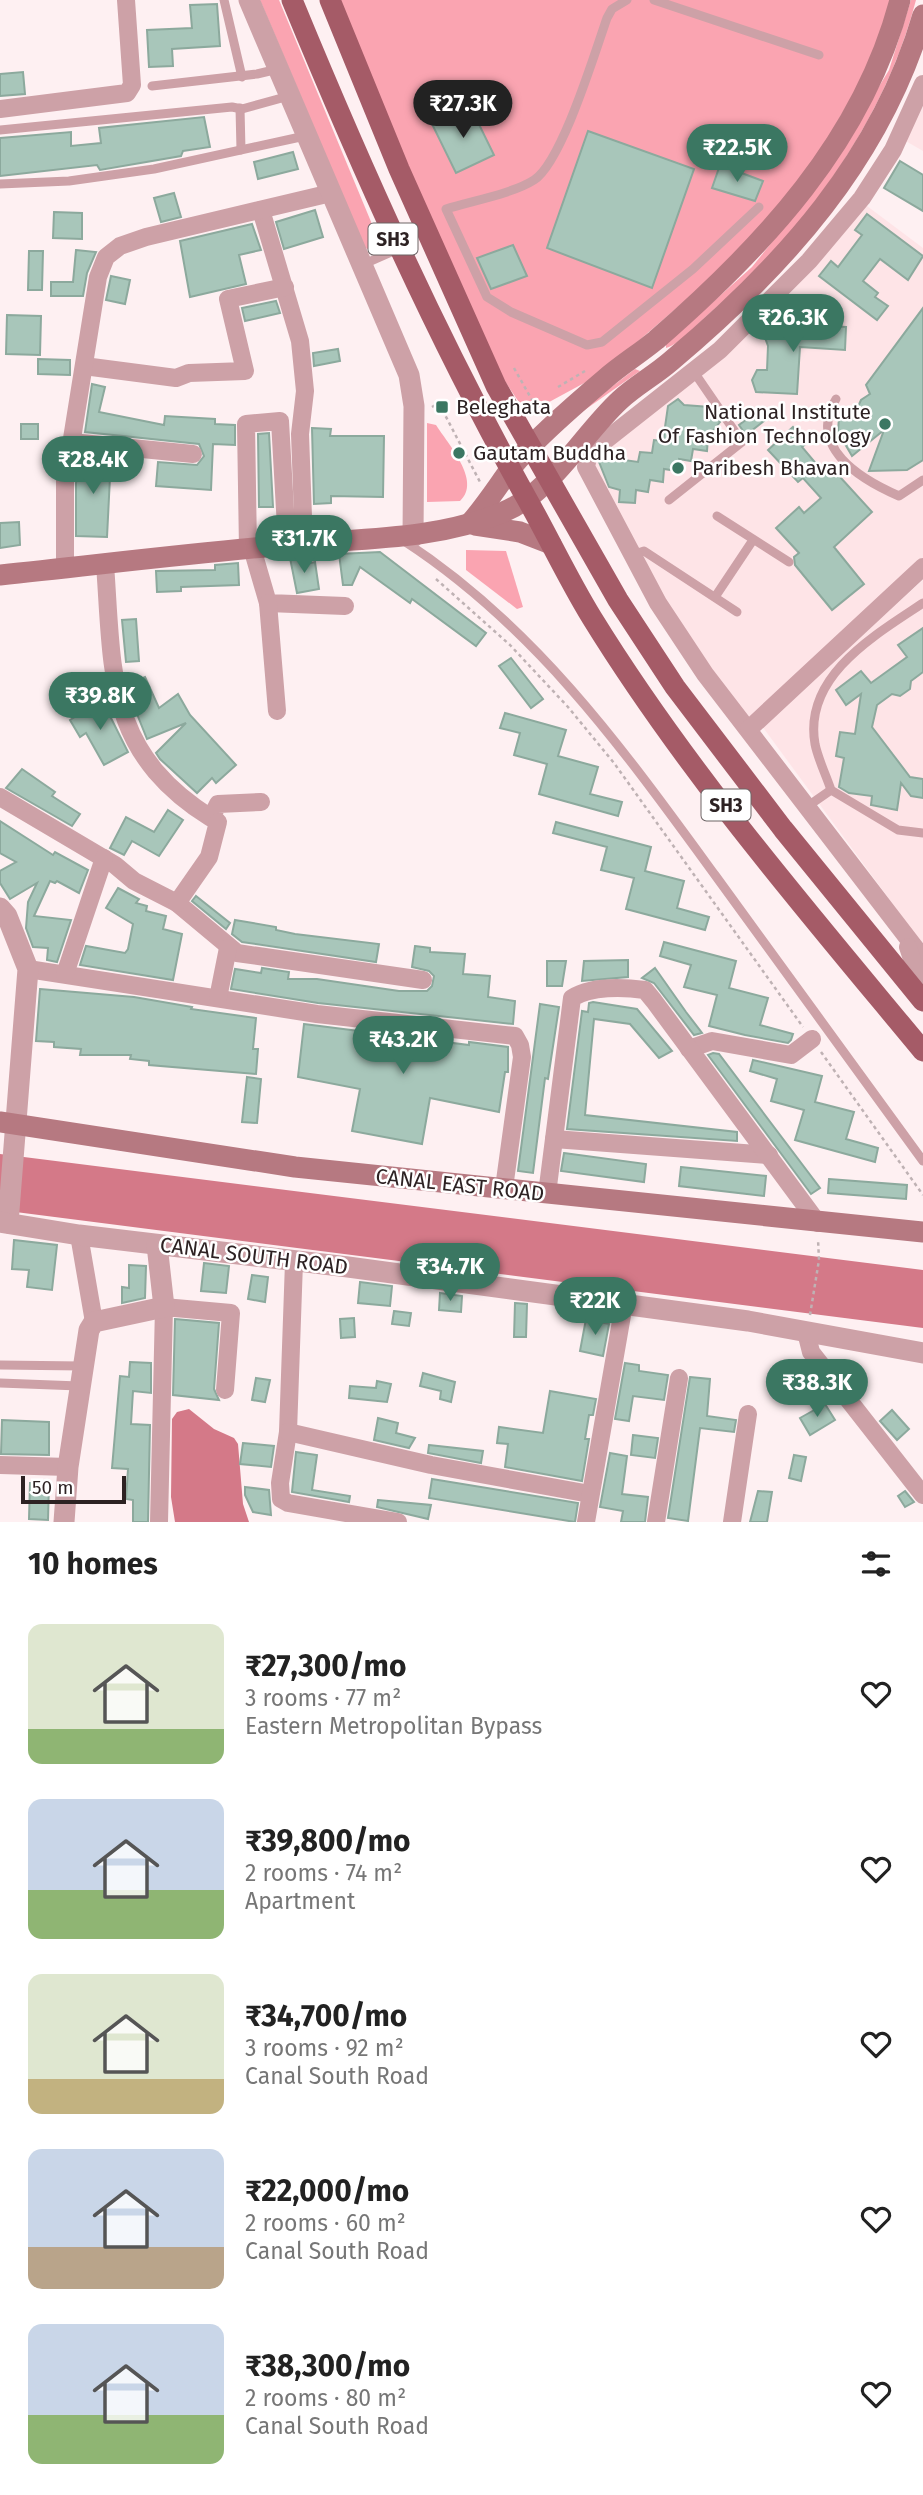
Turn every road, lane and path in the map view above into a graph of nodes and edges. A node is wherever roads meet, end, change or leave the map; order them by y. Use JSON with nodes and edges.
{"nodes":[{"id":1,"x":126,"y":0,"type":"edge"},
{"id":2,"x":224,"y":0,"type":"edge"},
{"id":3,"x":249,"y":0,"type":"edge"},
{"id":4,"x":292,"y":0,"type":"edge"},
{"id":5,"x":330,"y":0,"type":"edge"},
{"id":6,"x":627,"y":0,"type":"edge"},
{"id":7,"x":653,"y":0,"type":"edge"},
{"id":8,"x":900,"y":2,"type":"edge"},
{"id":9,"x":923,"y":15,"type":"edge"},
{"id":10,"x":820,"y":55,"type":"dead end"},
{"id":11,"x":278,"y":69,"type":"junction"},
{"id":12,"x":242,"y":76,"type":"junction"},
{"id":13,"x":923,"y":83,"type":"edge"},
{"id":14,"x":152,"y":86,"type":"dead end"},
{"id":15,"x":290,"y":96,"type":"junction"},
{"id":16,"x":240,"y":108,"type":"junction"},
{"id":17,"x":0,"y":109,"type":"edge"},
{"id":18,"x":0,"y":130,"type":"edge"},
{"id":19,"x":307,"y":136,"type":"junction"},
{"id":20,"x":241,"y":149,"type":"junction"},
{"id":21,"x":0,"y":184,"type":"edge"},
{"id":22,"x":331,"y":193,"type":"junction"},
{"id":23,"x":759,"y":207,"type":"dead end"},
{"id":24,"x":261,"y":210,"type":"junction"},
{"id":25,"x":398,"y":249,"type":"junction"},
{"id":26,"x":362,"y":265,"type":"junction"},
{"id":27,"x":285,"y":287,"type":"junction"},
{"id":28,"x":84,"y":366,"type":"junction"},
{"id":29,"x":514,"y":368,"type":"dead end"},
{"id":30,"x":589,"y":369,"type":"dead end"},
{"id":31,"x":694,"y":372,"type":"junction"},
{"id":32,"x":644,"y":382,"type":"junction"},
{"id":33,"x":558,"y":387,"type":"dead end"},
{"id":34,"x":836,"y":399,"type":"dead end"},
{"id":35,"x":532,"y":401,"type":"dead end"},
{"id":36,"x":659,"y":401,"type":"junction"},
{"id":37,"x":444,"y":413,"type":"dead end"},
{"id":38,"x":71,"y":442,"type":"junction"},
{"id":39,"x":532,"y":448,"type":"junction"},
{"id":40,"x":193,"y":454,"type":"dead end"},
{"id":41,"x":510,"y":470,"type":"junction"},
{"id":42,"x":549,"y":479,"type":"junction"},
{"id":43,"x":923,"y":480,"type":"edge"},
{"id":44,"x":485,"y":491,"type":"dead end"},
{"id":45,"x":526,"y":498,"type":"junction"},
{"id":46,"x":669,"y":500,"type":"dead end"},
{"id":47,"x":717,"y":516,"type":"dead end"},
{"id":48,"x":470,"y":524,"type":"junction"},
{"id":49,"x":406,"y":537,"type":"junction"},
{"id":50,"x":752,"y":540,"type":"junction"},
{"id":51,"x":295,"y":544,"type":"junction"},
{"id":52,"x":551,"y":544,"type":"junction"},
{"id":53,"x":250,"y":549,"type":"junction"},
{"id":54,"x":632,"y":555,"type":"junction"},
{"id":55,"x":789,"y":562,"type":"dead end"},
{"id":56,"x":105,"y":564,"type":"junction"},
{"id":57,"x":923,"y":567,"type":"edge"},
{"id":58,"x":65,"y":568,"type":"junction"},
{"id":59,"x":0,"y":575,"type":"edge"},
{"id":60,"x":433,"y":577,"type":"dead end"},
{"id":61,"x":715,"y":597,"type":"junction"},
{"id":62,"x":268,"y":603,"type":"junction"},
{"id":63,"x":923,"y":603,"type":"edge"},
{"id":64,"x":345,"y":606,"type":"dead end"},
{"id":65,"x":737,"y":612,"type":"dead end"},
{"id":66,"x":869,"y":616,"type":"junction"},
{"id":67,"x":883,"y":631,"type":"junction"},
{"id":68,"x":277,"y":711,"type":"dead end"},
{"id":69,"x":749,"y":729,"type":"junction"},
{"id":70,"x":831,"y":790,"type":"junction"},
{"id":71,"x":0,"y":797,"type":"edge"},
{"id":72,"x":261,"y":802,"type":"dead end"},
{"id":73,"x":808,"y":806,"type":"junction"},
{"id":74,"x":218,"y":822,"type":"dead end"},
{"id":75,"x":923,"y":833,"type":"edge"},
{"id":76,"x":104,"y":858,"type":"junction"},
{"id":77,"x":177,"y":903,"type":"junction"},
{"id":78,"x":0,"y":908,"type":"edge"},
{"id":79,"x":904,"y":934,"type":"junction"},
{"id":80,"x":228,"y":948,"type":"junction"},
{"id":81,"x":923,"y":958,"type":"edge"},
{"id":82,"x":28,"y":970,"type":"junction"},
{"id":83,"x":65,"y":974,"type":"junction"},
{"id":84,"x":923,"y":977,"type":"edge"},
{"id":85,"x":423,"y":980,"type":"dead end"},
{"id":86,"x":218,"y":998,"type":"junction"},
{"id":87,"x":923,"y":1001,"type":"edge"},
{"id":88,"x":812,"y":1039,"type":"junction"},
{"id":89,"x":690,"y":1049,"type":"junction"},
{"id":90,"x":923,"y":1051,"type":"edge"},
{"id":91,"x":10,"y":1128,"type":"edge"},
{"id":92,"x":554,"y":1139,"type":"junction"},
{"id":93,"x":769,"y":1155,"type":"junction"},
{"id":94,"x":923,"y":1161,"type":"edge"},
{"id":95,"x":504,"y":1188,"type":"junction"},
{"id":96,"x":547,"y":1194,"type":"junction"},
{"id":97,"x":923,"y":1195,"type":"edge"},
{"id":98,"x":5,"y":1220,"type":"edge"},
{"id":99,"x":818,"y":1223,"type":"junction"},
{"id":100,"x":923,"y":1232,"type":"edge"},
{"id":101,"x":79,"y":1235,"type":"junction"},
{"id":102,"x":157,"y":1245,"type":"junction"},
{"id":103,"x":294,"y":1262,"type":"junction"},
{"id":104,"x":814,"y":1301,"type":"dead end"},
{"id":105,"x":624,"y":1304,"type":"junction"},
{"id":106,"x":164,"y":1307,"type":"junction"},
{"id":107,"x":94,"y":1322,"type":"junction"},
{"id":108,"x":806,"y":1332,"type":"junction"},
{"id":109,"x":923,"y":1353,"type":"edge"},
{"id":110,"x":0,"y":1365,"type":"edge"},
{"id":111,"x":82,"y":1376,"type":"junction"},
{"id":112,"x":679,"y":1378,"type":"dead end"},
{"id":113,"x":0,"y":1383,"type":"edge"},
{"id":114,"x":225,"y":1390,"type":"dead end"},
{"id":115,"x":748,"y":1413,"type":"dead end"},
{"id":116,"x":288,"y":1432,"type":"junction"},
{"id":117,"x":0,"y":1465,"type":"edge"},
{"id":118,"x":68,"y":1467,"type":"junction"},
{"id":119,"x":590,"y":1494,"type":"junction"},
{"id":120,"x":923,"y":1495,"type":"edge"},
{"id":121,"x":64,"y":1522,"type":"edge"},
{"id":122,"x":159,"y":1522,"type":"edge"},
{"id":123,"x":398,"y":1522,"type":"edge"},
{"id":124,"x":586,"y":1522,"type":"edge"},
{"id":125,"x":656,"y":1522,"type":"edge"},
{"id":126,"x":733,"y":1522,"type":"edge"}],
"edges":[{"from":1,"to":17,"type":"street"},
{"from":2,"to":12,"type":"lane"},
{"from":3,"to":11,"type":"street"},
{"from":4,"to":25,"type":"main road","number":"SH3"},
{"from":5,"to":39,"type":"main road","number":"SH3"},
{"from":6,"to":23,"type":"lane"},
{"from":7,"to":10,"type":"lane"},
{"from":8,"to":39,"type":"main road"},
{"from":9,"to":32,"type":"main road"},
{"from":11,"to":12,"type":"lane"},
{"from":11,"to":15,"type":"street"},
{"from":12,"to":14,"type":"lane"},
{"from":13,"to":31,"type":"street"},
{"from":15,"to":16,"type":"lane"},
{"from":15,"to":19,"type":"street"},
{"from":16,"to":18,"type":"lane"},
{"from":16,"to":20,"type":"lane"},
{"from":19,"to":20,"type":"lane"},
{"from":19,"to":22,"type":"street"},
{"from":20,"to":21,"type":"lane"},
{"from":22,"to":24,"type":"street"},
{"from":22,"to":26,"type":"street"},
{"from":24,"to":27,"type":"street"},
{"from":24,"to":28,"type":"street"},
{"from":25,"to":26,"type":"lane"},
{"from":25,"to":41,"type":"main road","number":"SH3"},
{"from":26,"to":49,"type":"street"},
{"from":27,"to":28,"type":"street"},
{"from":27,"to":51,"type":"street"},
{"from":28,"to":38,"type":"street"},
{"from":29,"to":35,"type":"path"},
{"from":30,"to":33,"type":"path"},
{"from":31,"to":36,"type":"street"},
{"from":31,"to":46,"type":"lane"},
{"from":32,"to":36,"type":"street"},
{"from":32,"to":42,"type":"main road"},
{"from":34,"to":43,"type":"lane"},
{"from":36,"to":54,"type":"street"},
{"from":37,"to":44,"type":"path"},
{"from":38,"to":40,"type":"street"},
{"from":38,"to":58,"type":"street"},
{"from":39,"to":41,"type":"main road"},
{"from":39,"to":42,"type":"main road","number":"SH3"},
{"from":41,"to":45,"type":"main road","number":"SH3"},
{"from":41,"to":48,"type":"main road"},
{"from":42,"to":45,"type":"main road"},
{"from":42,"to":87,"type":"main road","number":"SH3"},
{"from":45,"to":48,"type":"main road"},
{"from":45,"to":52,"type":"main road","number":"SH3"},
{"from":47,"to":50,"type":"lane"},
{"from":48,"to":49,"type":"main road"},
{"from":48,"to":52,"type":"main road"},
{"from":49,"to":51,"type":"main road"},
{"from":49,"to":94,"type":"lane"},
{"from":50,"to":55,"type":"lane"},
{"from":50,"to":61,"type":"lane"},
{"from":51,"to":53,"type":"main road"},
{"from":51,"to":53,"type":"street"},
{"from":52,"to":90,"type":"main road","number":"SH3"},
{"from":53,"to":56,"type":"main road"},
{"from":53,"to":62,"type":"street"},
{"from":54,"to":61,"type":"lane"},
{"from":54,"to":69,"type":"street"},
{"from":56,"to":58,"type":"main road"},
{"from":56,"to":72,"type":"street"},
{"from":57,"to":66,"type":"street"},
{"from":58,"to":59,"type":"main road"},
{"from":60,"to":88,"type":"path"},
{"from":61,"to":65,"type":"lane"},
{"from":62,"to":64,"type":"street"},
{"from":62,"to":68,"type":"street"},
{"from":63,"to":67,"type":"lane"},
{"from":66,"to":67,"type":"lane"},
{"from":66,"to":69,"type":"street"},
{"from":67,"to":70,"type":"lane"},
{"from":69,"to":73,"type":"street"},
{"from":70,"to":73,"type":"lane"},
{"from":70,"to":75,"type":"lane"},
{"from":71,"to":76,"type":"street"},
{"from":73,"to":79,"type":"street"},
{"from":74,"to":77,"type":"street"},
{"from":76,"to":77,"type":"street"},
{"from":76,"to":83,"type":"street"},
{"from":77,"to":80,"type":"street"},
{"from":78,"to":82,"type":"street"},
{"from":79,"to":81,"type":"street"},
{"from":79,"to":84,"type":"street"},
{"from":80,"to":85,"type":"street"},
{"from":80,"to":86,"type":"street"},
{"from":82,"to":83,"type":"street"},
{"from":82,"to":91,"type":"street"},
{"from":83,"to":86,"type":"street"},
{"from":86,"to":95,"type":"street"},
{"from":88,"to":89,"type":"street"},
{"from":88,"to":97,"type":"path"},
{"from":89,"to":92,"type":"street"},
{"from":89,"to":93,"type":"street"},
{"from":91,"to":95,"type":"main road","name":"CANAL EAST ROAD"},
{"from":91,"to":98,"type":"street"},
{"from":92,"to":93,"type":"street"},
{"from":92,"to":96,"type":"street"},
{"from":93,"to":99,"type":"street"},
{"from":95,"to":96,"type":"main road","name":"CANAL EAST ROAD"},
{"from":96,"to":99,"type":"main road","name":"CANAL EAST ROAD"},
{"from":98,"to":101,"type":"street","name":"CANAL SOUTH ROAD"},
{"from":99,"to":100,"type":"main road","name":"CANAL EAST ROAD"},
{"from":99,"to":104,"type":"path"},
{"from":101,"to":102,"type":"street","name":"CANAL SOUTH ROAD"},
{"from":101,"to":107,"type":"street"},
{"from":102,"to":103,"type":"street","name":"CANAL SOUTH ROAD"},
{"from":102,"to":106,"type":"street"},
{"from":103,"to":105,"type":"street","name":"CANAL SOUTH ROAD"},
{"from":103,"to":116,"type":"street"},
{"from":105,"to":108,"type":"street","name":"CANAL SOUTH ROAD"},
{"from":105,"to":119,"type":"street"},
{"from":106,"to":107,"type":"street"},
{"from":106,"to":114,"type":"street"},
{"from":106,"to":122,"type":"street"},
{"from":107,"to":111,"type":"street"},
{"from":108,"to":109,"type":"street","name":"CANAL SOUTH ROAD"},
{"from":108,"to":120,"type":"street"},
{"from":110,"to":111,"type":"lane"},
{"from":111,"to":113,"type":"lane"},
{"from":111,"to":118,"type":"street"},
{"from":112,"to":125,"type":"street"},
{"from":115,"to":126,"type":"street"},
{"from":116,"to":119,"type":"street"},
{"from":116,"to":123,"type":"street"},
{"from":117,"to":118,"type":"street"},
{"from":118,"to":121,"type":"street"},
{"from":119,"to":124,"type":"street"}]}
